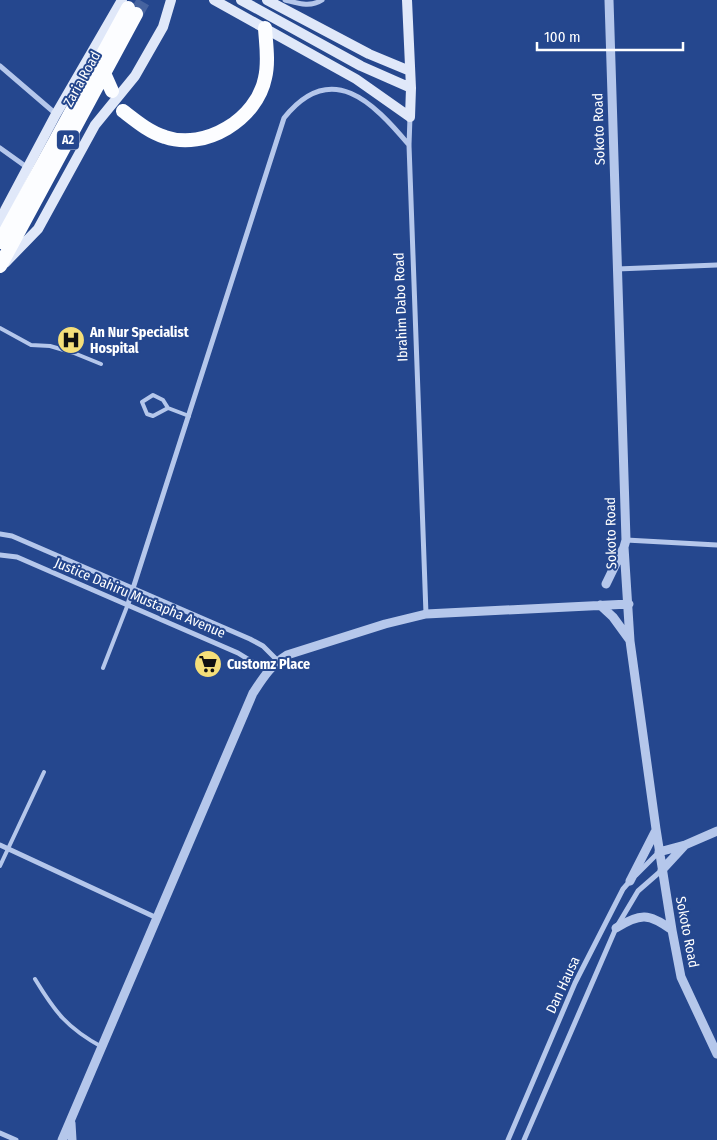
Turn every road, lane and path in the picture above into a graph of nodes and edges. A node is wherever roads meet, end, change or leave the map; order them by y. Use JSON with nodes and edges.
{"nodes":[{"id":1,"x":171,"y":0,"type":"edge"},
{"id":2,"x":214,"y":0,"type":"edge"},
{"id":3,"x":240,"y":0,"type":"edge"},
{"id":4,"x":266,"y":0,"type":"edge"},
{"id":5,"x":285,"y":0,"type":"edge"},
{"id":6,"x":322,"y":0,"type":"edge"},
{"id":7,"x":408,"y":0,"type":"edge"},
{"id":8,"x":609,"y":0,"type":"edge"},
{"id":9,"x":129,"y":8,"type":"edge"},
{"id":10,"x":265,"y":28,"type":"junction"},
{"id":11,"x":0,"y":66,"type":"edge"},
{"id":12,"x":410,"y":71,"type":"junction"},
{"id":13,"x":104,"y":73,"type":"junction"},
{"id":14,"x":411,"y":88,"type":"junction"},
{"id":15,"x":112,"y":91,"type":"dead end"},
{"id":16,"x":123,"y":111,"type":"dead end"},
{"id":17,"x":56,"y":114,"type":"junction"},
{"id":18,"x":410,"y":117,"type":"junction"},
{"id":19,"x":409,"y":145,"type":"junction"},
{"id":20,"x":0,"y":148,"type":"edge"},
{"id":21,"x":28,"y":168,"type":"junction"},
{"id":22,"x":2,"y":209,"type":"edge"},
{"id":23,"x":2,"y":238,"type":"edge"},
{"id":24,"x":717,"y":265,"type":"edge"},
{"id":25,"x":0,"y":266,"type":"edge"},
{"id":26,"x":617,"y":269,"type":"junction"},
{"id":27,"x":0,"y":328,"type":"edge"},
{"id":28,"x":101,"y":364,"type":"dead end"},
{"id":29,"x":168,"y":408,"type":"junction"},
{"id":30,"x":189,"y":416,"type":"junction"},
{"id":31,"x":0,"y":534,"type":"edge"},
{"id":32,"x":625,"y":543,"type":"junction"},
{"id":33,"x":717,"y":545,"type":"edge"},
{"id":34,"x":0,"y":555,"type":"edge"},
{"id":35,"x":606,"y":584,"type":"dead end"},
{"id":36,"x":134,"y":587,"type":"junction"},
{"id":37,"x":128,"y":604,"type":"junction"},
{"id":38,"x":629,"y":604,"type":"junction"},
{"id":39,"x":600,"y":605,"type":"junction"},
{"id":40,"x":426,"y":614,"type":"junction"},
{"id":41,"x":630,"y":641,"type":"junction"},
{"id":42,"x":278,"y":661,"type":"junction"},
{"id":43,"x":103,"y":668,"type":"dead end"},
{"id":44,"x":267,"y":671,"type":"junction"},
{"id":45,"x":44,"y":772,"type":"dead end"},
{"id":46,"x":656,"y":829,"type":"junction"},
{"id":47,"x":717,"y":831,"type":"edge"},
{"id":48,"x":0,"y":845,"type":"edge"},
{"id":49,"x":685,"y":845,"type":"junction"},
{"id":50,"x":8,"y":848,"type":"junction"},
{"id":51,"x":659,"y":852,"type":"junction"},
{"id":52,"x":0,"y":866,"type":"edge"},
{"id":53,"x":662,"y":870,"type":"junction"},
{"id":54,"x":630,"y":881,"type":"junction"},
{"id":55,"x":157,"y":918,"type":"junction"},
{"id":56,"x":616,"y":928,"type":"junction"},
{"id":57,"x":672,"y":930,"type":"junction"},
{"id":58,"x":35,"y":979,"type":"dead end"},
{"id":59,"x":102,"y":1047,"type":"junction"},
{"id":60,"x":717,"y":1054,"type":"edge"},
{"id":61,"x":71,"y":1119,"type":"junction"},
{"id":62,"x":0,"y":1133,"type":"edge"},
{"id":63,"x":16,"y":1140,"type":"edge"},
{"id":64,"x":62,"y":1140,"type":"edge"},
{"id":65,"x":72,"y":1140,"type":"edge"},
{"id":66,"x":508,"y":1140,"type":"edge"},
{"id":67,"x":524,"y":1140,"type":"edge"}],
"edges":[{"from":1,"to":25,"type":"main road"},
{"from":2,"to":10,"type":"main road"},
{"from":3,"to":14,"type":"main road"},
{"from":4,"to":12,"type":"main road"},
{"from":5,"to":6,"type":"street"},
{"from":7,"to":12,"type":"main road","name":"Ibrahim Dabo Road"},
{"from":8,"to":26,"type":"street","name":"Sokoto Road"},
{"from":9,"to":13,"type":"highway","name":"Zaria Road","number":"A2"},
{"from":9,"to":17,"type":"main road"},
{"from":9,"to":23,"type":"highway","name":"Zaria Road","number":"A2"},
{"from":10,"to":16,"type":"highway"},
{"from":10,"to":18,"type":"main road"},
{"from":11,"to":17,"type":"street"},
{"from":12,"to":14,"type":"main road","name":"Ibrahim Dabo Road"},
{"from":13,"to":15,"type":"highway"},
{"from":13,"to":25,"type":"highway","name":"Zaria Road","number":"A2"},
{"from":14,"to":18,"type":"main road","name":"Ibrahim Dabo Road"},
{"from":17,"to":21,"type":"main road"},
{"from":18,"to":19,"type":"street","name":"Ibrahim Dabo Road"},
{"from":19,"to":30,"type":"street"},
{"from":19,"to":40,"type":"street","name":"Ibrahim Dabo Road"},
{"from":20,"to":21,"type":"street"},
{"from":21,"to":22,"type":"main road"},
{"from":22,"to":23,"type":"main road"},
{"from":24,"to":26,"type":"street"},
{"from":26,"to":32,"type":"street","name":"Sokoto Road"},
{"from":27,"to":28,"type":"lane"},
{"from":29,"to":29,"type":"lane"},
{"from":29,"to":30,"type":"lane"},
{"from":30,"to":36,"type":"street"},
{"from":31,"to":36,"type":"street"},
{"from":32,"to":33,"type":"street"},
{"from":32,"to":35,"type":"street"},
{"from":32,"to":38,"type":"street","name":"Sokoto Road"},
{"from":34,"to":37,"type":"street","name":"Justice Dahiru Mustapha Avenue"},
{"from":36,"to":37,"type":"street"},
{"from":36,"to":42,"type":"street"},
{"from":37,"to":43,"type":"lane"},
{"from":37,"to":44,"type":"street","name":"Justice Dahiru Mustapha Avenue"},
{"from":38,"to":39,"type":"street"},
{"from":38,"to":41,"type":"street","name":"Sokoto Road"},
{"from":39,"to":40,"type":"street"},
{"from":39,"to":41,"type":"street"},
{"from":40,"to":42,"type":"street"},
{"from":41,"to":46,"type":"street","name":"Sokoto Road"},
{"from":42,"to":44,"type":"street"},
{"from":44,"to":55,"type":"street"},
{"from":45,"to":50,"type":"lane"},
{"from":46,"to":51,"type":"street","name":"Sokoto Road"},
{"from":46,"to":54,"type":"street"},
{"from":47,"to":49,"type":"street"},
{"from":48,"to":50,"type":"street"},
{"from":49,"to":51,"type":"street"},
{"from":49,"to":53,"type":"street"},
{"from":50,"to":52,"type":"lane"},
{"from":50,"to":55,"type":"street"},
{"from":51,"to":53,"type":"street","name":"Sokoto Road"},
{"from":51,"to":54,"type":"street","name":"Dan Hausa"},
{"from":53,"to":56,"type":"street","name":"Dan Hausa"},
{"from":53,"to":57,"type":"street","name":"Sokoto Road"},
{"from":54,"to":66,"type":"street","name":"Dan Hausa"},
{"from":55,"to":59,"type":"street"},
{"from":56,"to":57,"type":"street"},
{"from":56,"to":67,"type":"street","name":"Dan Hausa"},
{"from":57,"to":60,"type":"street","name":"Sokoto Road"},
{"from":58,"to":59,"type":"lane"},
{"from":59,"to":61,"type":"street"},
{"from":61,"to":64,"type":"street"},
{"from":61,"to":65,"type":"street"},
{"from":62,"to":63,"type":"street"}]}
